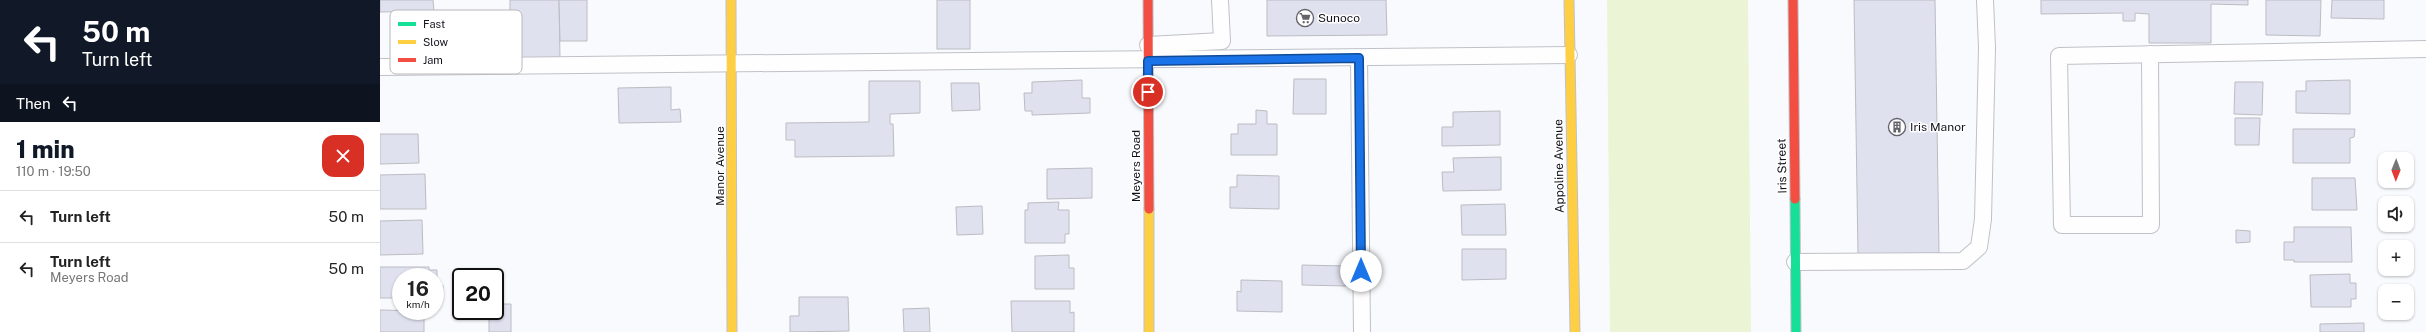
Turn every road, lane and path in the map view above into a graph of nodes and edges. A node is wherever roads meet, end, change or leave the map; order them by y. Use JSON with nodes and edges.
{"nodes":[{"id":1,"x":731,"y":0,"type":"edge"},
{"id":2,"x":1148,"y":0,"type":"edge"},
{"id":3,"x":1220,"y":0,"type":"edge"},
{"id":4,"x":1569,"y":0,"type":"edge"},
{"id":5,"x":1793,"y":0,"type":"edge"},
{"id":6,"x":1986,"y":0,"type":"edge"},
{"id":7,"x":2426,"y":49,"type":"edge"},
{"id":8,"x":1148,"y":53,"type":"junction"},
{"id":9,"x":2150,"y":54,"type":"junction"},
{"id":10,"x":1569,"y":55,"type":"junction"},
{"id":11,"x":1359,"y":58,"type":"junction"},
{"id":12,"x":731,"y":64,"type":"junction"},
{"id":13,"x":522,"y":66,"type":"edge"},
{"id":14,"x":380,"y":67,"type":"edge"},
{"id":15,"x":390,"y":67,"type":"edge"},
{"id":16,"x":1795,"y":262,"type":"junction"},
{"id":17,"x":732,"y":332,"type":"edge"},
{"id":18,"x":1149,"y":332,"type":"edge"},
{"id":19,"x":1362,"y":332,"type":"edge"},
{"id":20,"x":1574,"y":332,"type":"edge"},
{"id":21,"x":1796,"y":332,"type":"edge"}],
"edges":[{"from":1,"to":12,"type":"street","name":"Manor Avenue"},
{"from":2,"to":8,"type":"street","name":"Meyers Road"},
{"from":3,"to":8,"type":"lane"},
{"from":4,"to":10,"type":"street","name":"Appoline Avenue"},
{"from":5,"to":16,"type":"street","name":"Iris Street"},
{"from":6,"to":16,"type":"lane"},
{"from":7,"to":9,"type":"lane"},
{"from":8,"to":11,"type":"lane"},
{"from":8,"to":12,"type":"lane"},
{"from":8,"to":18,"type":"street","name":"Meyers Road"},
{"from":9,"to":9,"type":"lane"},
{"from":10,"to":11,"type":"lane"},
{"from":10,"to":20,"type":"street","name":"Appoline Avenue"},
{"from":11,"to":19,"type":"lane"},
{"from":12,"to":13,"type":"lane"},
{"from":12,"to":17,"type":"street","name":"Manor Avenue"},
{"from":14,"to":15,"type":"lane"},
{"from":16,"to":21,"type":"street","name":"Iris Street"}]}
